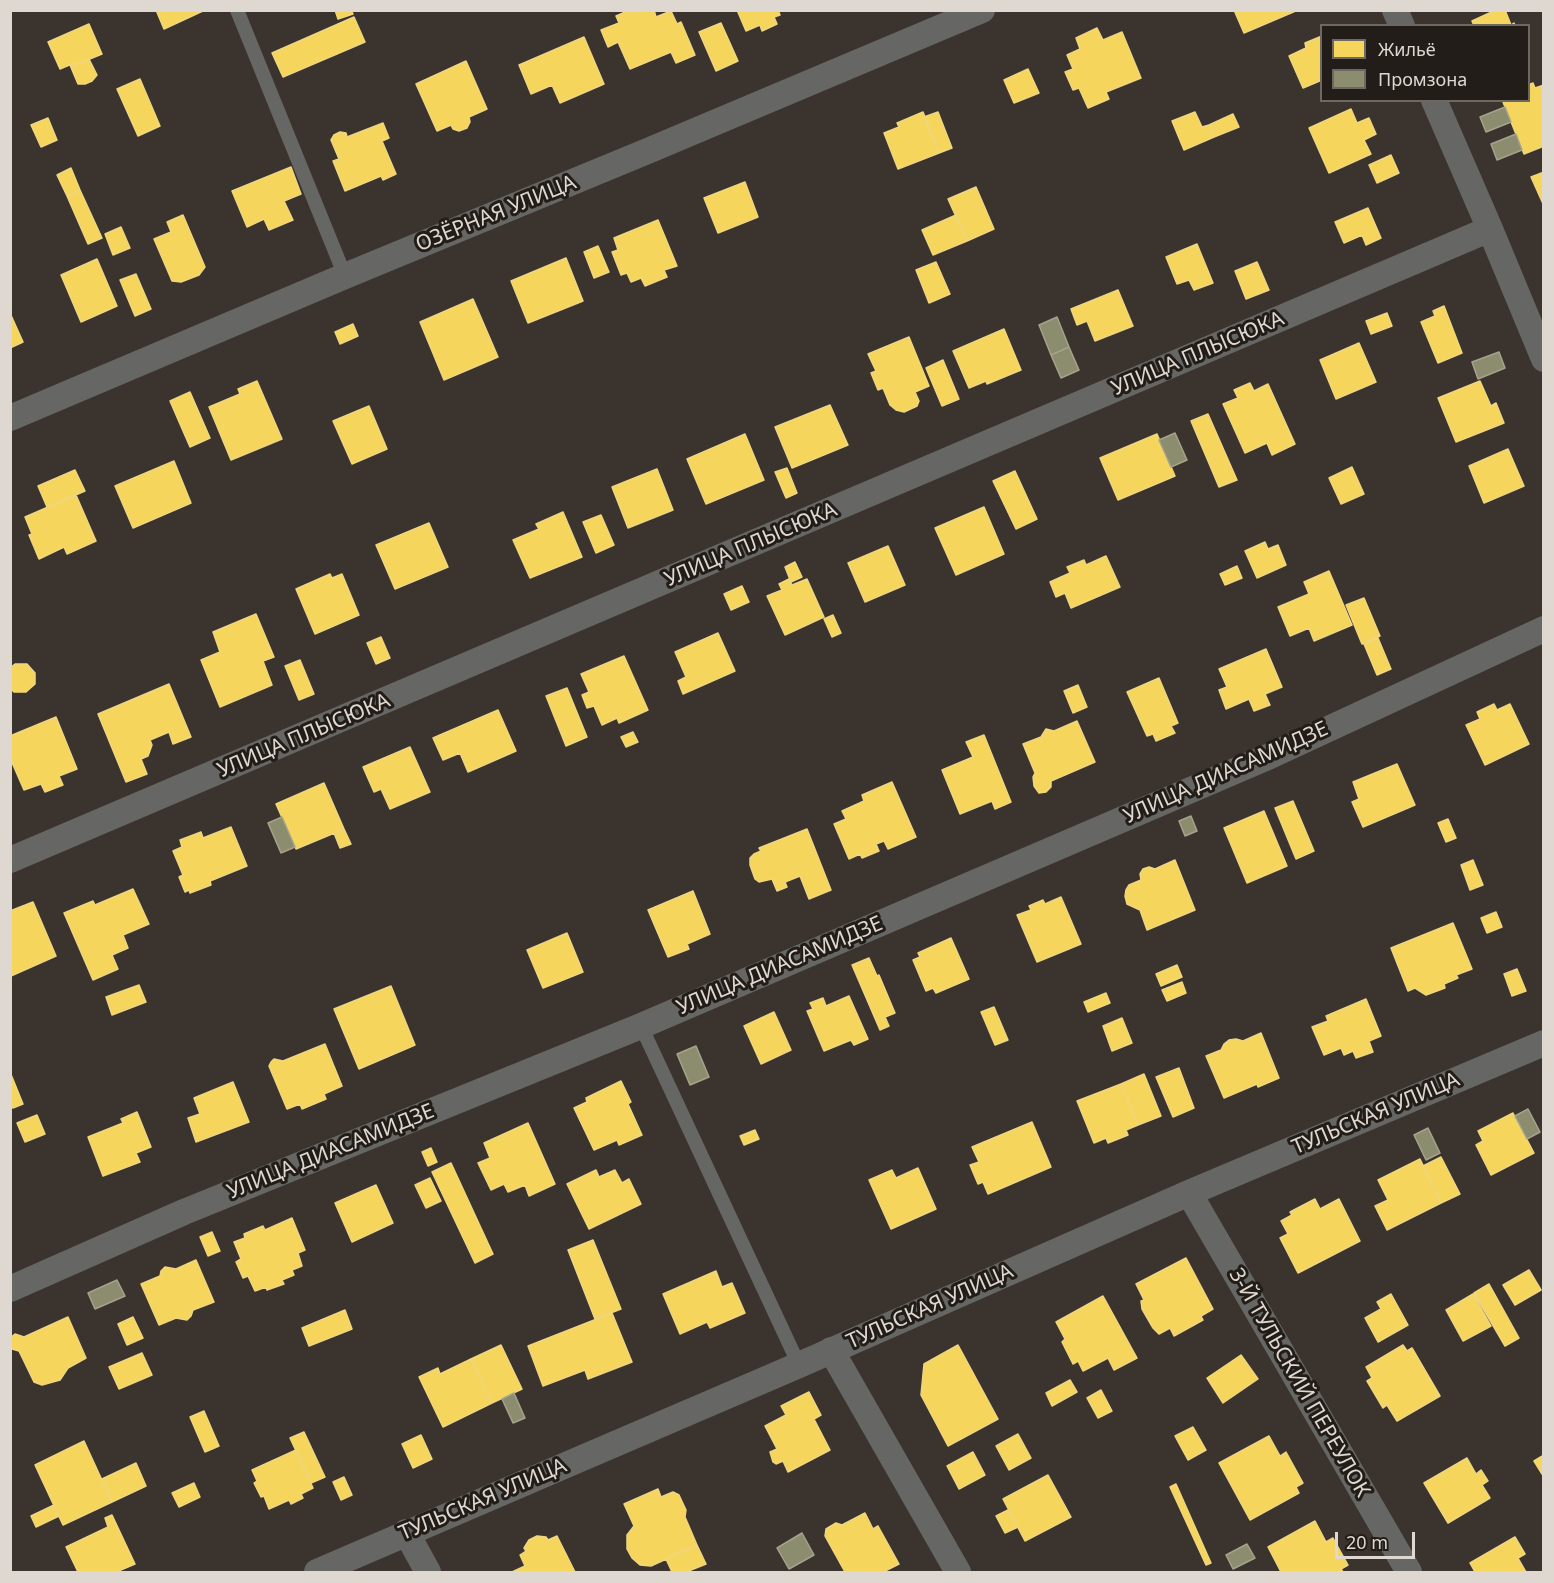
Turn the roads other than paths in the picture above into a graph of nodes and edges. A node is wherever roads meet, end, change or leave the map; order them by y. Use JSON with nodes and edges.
{"nodes":[{"id":1,"x":237,"y":10,"type":"edge"},
{"id":2,"x":982,"y":10,"type":"edge"},
{"id":3,"x":1395,"y":10,"type":"edge"},
{"id":4,"x":1401,"y":24,"type":"edge"},
{"id":5,"x":1435,"y":102,"type":"edge"},
{"id":6,"x":1490,"y":229,"type":"junction"},
{"id":7,"x":345,"y":276,"type":"junction"},
{"id":8,"x":1544,"y":359,"type":"edge"},
{"id":9,"x":10,"y":418,"type":"edge"},
{"id":10,"x":1544,"y":629,"type":"edge"},
{"id":11,"x":10,"y":860,"type":"edge"},
{"id":12,"x":641,"y":1026,"type":"junction"},
{"id":13,"x":1544,"y":1043,"type":"edge"},
{"id":14,"x":1190,"y":1193,"type":"junction"},
{"id":15,"x":10,"y":1289,"type":"edge"},
{"id":16,"x":831,"y":1350,"type":"junction"},
{"id":17,"x":799,"y":1365,"type":"junction"},
{"id":18,"x":406,"y":1532,"type":"junction"},
{"id":19,"x":317,"y":1572,"type":"edge"},
{"id":20,"x":428,"y":1572,"type":"edge"},
{"id":21,"x":958,"y":1572,"type":"edge"},
{"id":22,"x":1409,"y":1572,"type":"edge"}],
"edges":[{"from":1,"to":7,"type":"lane"},
{"from":2,"to":7,"type":"street","name":"ОЗЁРНАЯ УЛИЦА"},
{"from":3,"to":4,"type":"street"},
{"from":5,"to":6,"type":"street"},
{"from":6,"to":8,"type":"street"},
{"from":6,"to":11,"type":"street","name":"УЛИЦА ПЛЫСЮКА"},
{"from":7,"to":9,"type":"street","name":"ОЗЁРНАЯ УЛИЦА"},
{"from":10,"to":12,"type":"street","name":"УЛИЦА ДИАСАМИДЗЕ"},
{"from":12,"to":15,"type":"street","name":"УЛИЦА ДИАСАМИДЗЕ"},
{"from":12,"to":17,"type":"lane"},
{"from":13,"to":14,"type":"street","name":"ТУЛЬСКАЯ УЛИЦА"},
{"from":14,"to":16,"type":"street","name":"ТУЛЬСКАЯ УЛИЦА"},
{"from":14,"to":22,"type":"street","name":"3-Й ТУЛЬСКИЙ ПЕРЕУЛОК"},
{"from":16,"to":17,"type":"street","name":"ТУЛЬСКАЯ УЛИЦА"},
{"from":16,"to":21,"type":"street"},
{"from":17,"to":18,"type":"street","name":"ТУЛЬСКАЯ УЛИЦА"},
{"from":18,"to":19,"type":"street","name":"ТУЛЬСКАЯ УЛИЦА"},
{"from":18,"to":20,"type":"street"}]}
